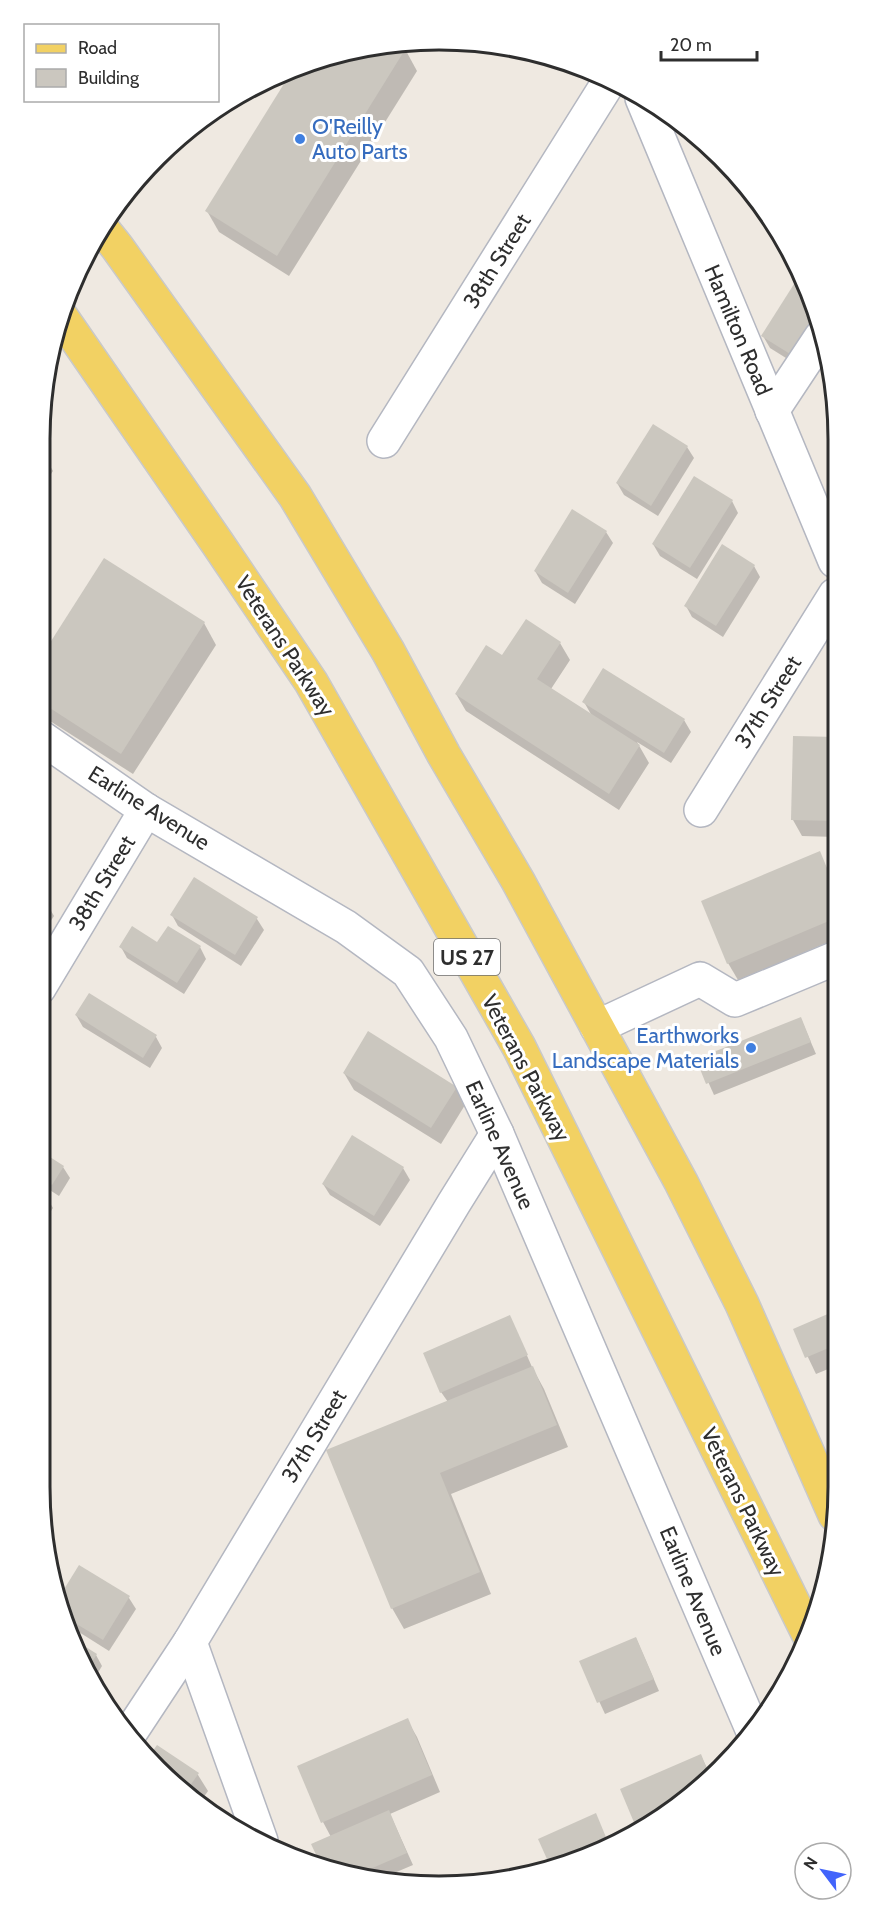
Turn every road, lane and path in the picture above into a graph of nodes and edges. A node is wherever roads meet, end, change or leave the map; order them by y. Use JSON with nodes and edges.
{"nodes":[{"id":1,"x":605,"y":87,"type":"edge"},
{"id":2,"x":647,"y":110,"type":"edge"},
{"id":3,"x":107,"y":235,"type":"edge"},
{"id":4,"x":67,"y":325,"type":"edge"},
{"id":5,"x":816,"y":345,"type":"edge"},
{"id":6,"x":772,"y":411,"type":"junction"},
{"id":7,"x":384,"y":441,"type":"dead end"},
{"id":8,"x":828,"y":544,"type":"edge"},
{"id":9,"x":828,"y":606,"type":"edge"},
{"id":10,"x":50,"y":744,"type":"edge"},
{"id":11,"x":146,"y":810,"type":"junction"},
{"id":12,"x":701,"y":810,"type":"dead end"},
{"id":13,"x":828,"y":961,"type":"edge"},
{"id":14,"x":50,"y":970,"type":"edge"},
{"id":15,"x":597,"y":1027,"type":"junction"},
{"id":16,"x":497,"y":1134,"type":"junction"},
{"id":17,"x":828,"y":1498,"type":"edge"},
{"id":18,"x":803,"y":1623,"type":"edge"},
{"id":19,"x":190,"y":1642,"type":"junction"},
{"id":20,"x":749,"y":1721,"type":"edge"},
{"id":21,"x":134,"y":1728,"type":"edge"},
{"id":22,"x":257,"y":1830,"type":"edge"}],
"edges":[{"from":1,"to":7,"type":"street","name":"38th Street"},
{"from":2,"to":6,"type":"street","name":"Hamilton Road"},
{"from":3,"to":15,"type":"main road"},
{"from":4,"to":18,"type":"main road","name":"Veterans Parkway","number":"US 27"},
{"from":5,"to":6,"type":"street"},
{"from":6,"to":8,"type":"street","name":"Hamilton Road"},
{"from":9,"to":12,"type":"street","name":"37th Street"},
{"from":10,"to":11,"type":"street","name":"Earline Avenue"},
{"from":11,"to":14,"type":"street","name":"38th Street"},
{"from":11,"to":16,"type":"street","name":"Earline Avenue"},
{"from":13,"to":15,"type":"street"},
{"from":15,"to":17,"type":"main road"},
{"from":16,"to":19,"type":"street","name":"37th Street"},
{"from":16,"to":20,"type":"street","name":"Earline Avenue"},
{"from":19,"to":21,"type":"street","name":"37th Street"},
{"from":19,"to":22,"type":"street"}]}
